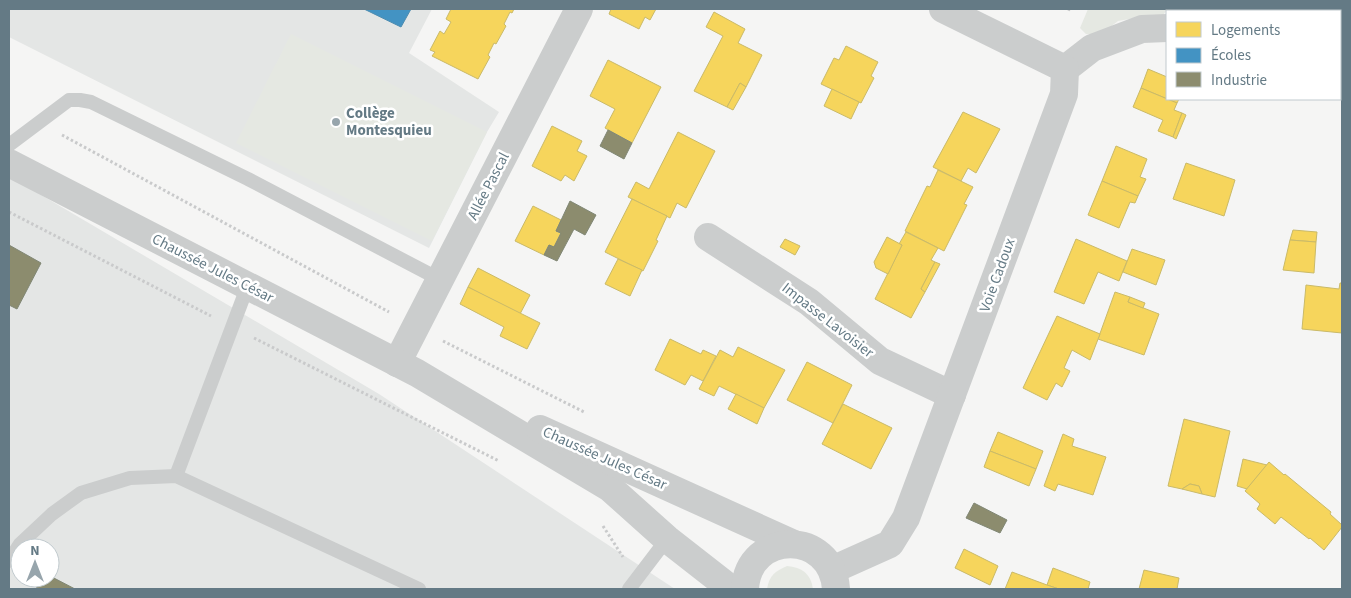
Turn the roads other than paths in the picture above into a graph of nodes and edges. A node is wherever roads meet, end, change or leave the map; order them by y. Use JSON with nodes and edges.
{"nodes":[{"id":1,"x":579,"y":9,"type":"edge"},
{"id":2,"x":943,"y":9,"type":"edge"},
{"id":3,"x":1166,"y":28,"type":"edge"},
{"id":4,"x":1066,"y":69,"type":"junction"},
{"id":5,"x":9,"y":145,"type":"edge"},
{"id":6,"x":9,"y":163,"type":"edge"},
{"id":7,"x":708,"y":238,"type":"dead end"},
{"id":8,"x":439,"y":279,"type":"junction"},
{"id":9,"x":248,"y":286,"type":"junction"},
{"id":10,"x":407,"y":368,"type":"junction"},
{"id":11,"x":952,"y":396,"type":"junction"},
{"id":12,"x":176,"y":476,"type":"junction"},
{"id":13,"x":667,"y":540,"type":"junction"},
{"id":14,"x":794,"y":544,"type":"junction"},
{"id":15,"x":9,"y":561,"type":"edge"},
{"id":16,"x":834,"y":580,"type":"edge"},
{"id":17,"x":633,"y":584,"type":"edge"},
{"id":18,"x":419,"y":589,"type":"edge"},
{"id":19,"x":731,"y":589,"type":"edge"},
{"id":20,"x":745,"y":589,"type":"edge"}],
"edges":[{"from":1,"to":8,"type":"street","name":"Allée Pascal"},
{"from":2,"to":4,"type":"street"},
{"from":3,"to":4,"type":"street"},
{"from":4,"to":11,"type":"street","name":"Voie Cadoux"},
{"from":5,"to":8,"type":"lane"},
{"from":6,"to":9,"type":"street","name":"Chaussée Jules César"},
{"from":7,"to":11,"type":"street","name":"Impasse Lavoisier"},
{"from":8,"to":10,"type":"street","name":"Allée Pascal"},
{"from":9,"to":10,"type":"street","name":"Chaussée Jules César"},
{"from":9,"to":12,"type":"lane"},
{"from":10,"to":13,"type":"street","name":"Chaussée Jules César"},
{"from":10,"to":14,"type":"street","name":"Chaussée Jules César"},
{"from":11,"to":16,"type":"street","name":"Voie Cadoux"},
{"from":12,"to":15,"type":"lane"},
{"from":12,"to":18,"type":"lane"},
{"from":13,"to":17,"type":"lane"},
{"from":13,"to":19,"type":"street","name":"Chaussée Jules César"},
{"from":14,"to":16,"type":"street","name":"Chaussée Jules César"},
{"from":14,"to":20,"type":"street"}]}
